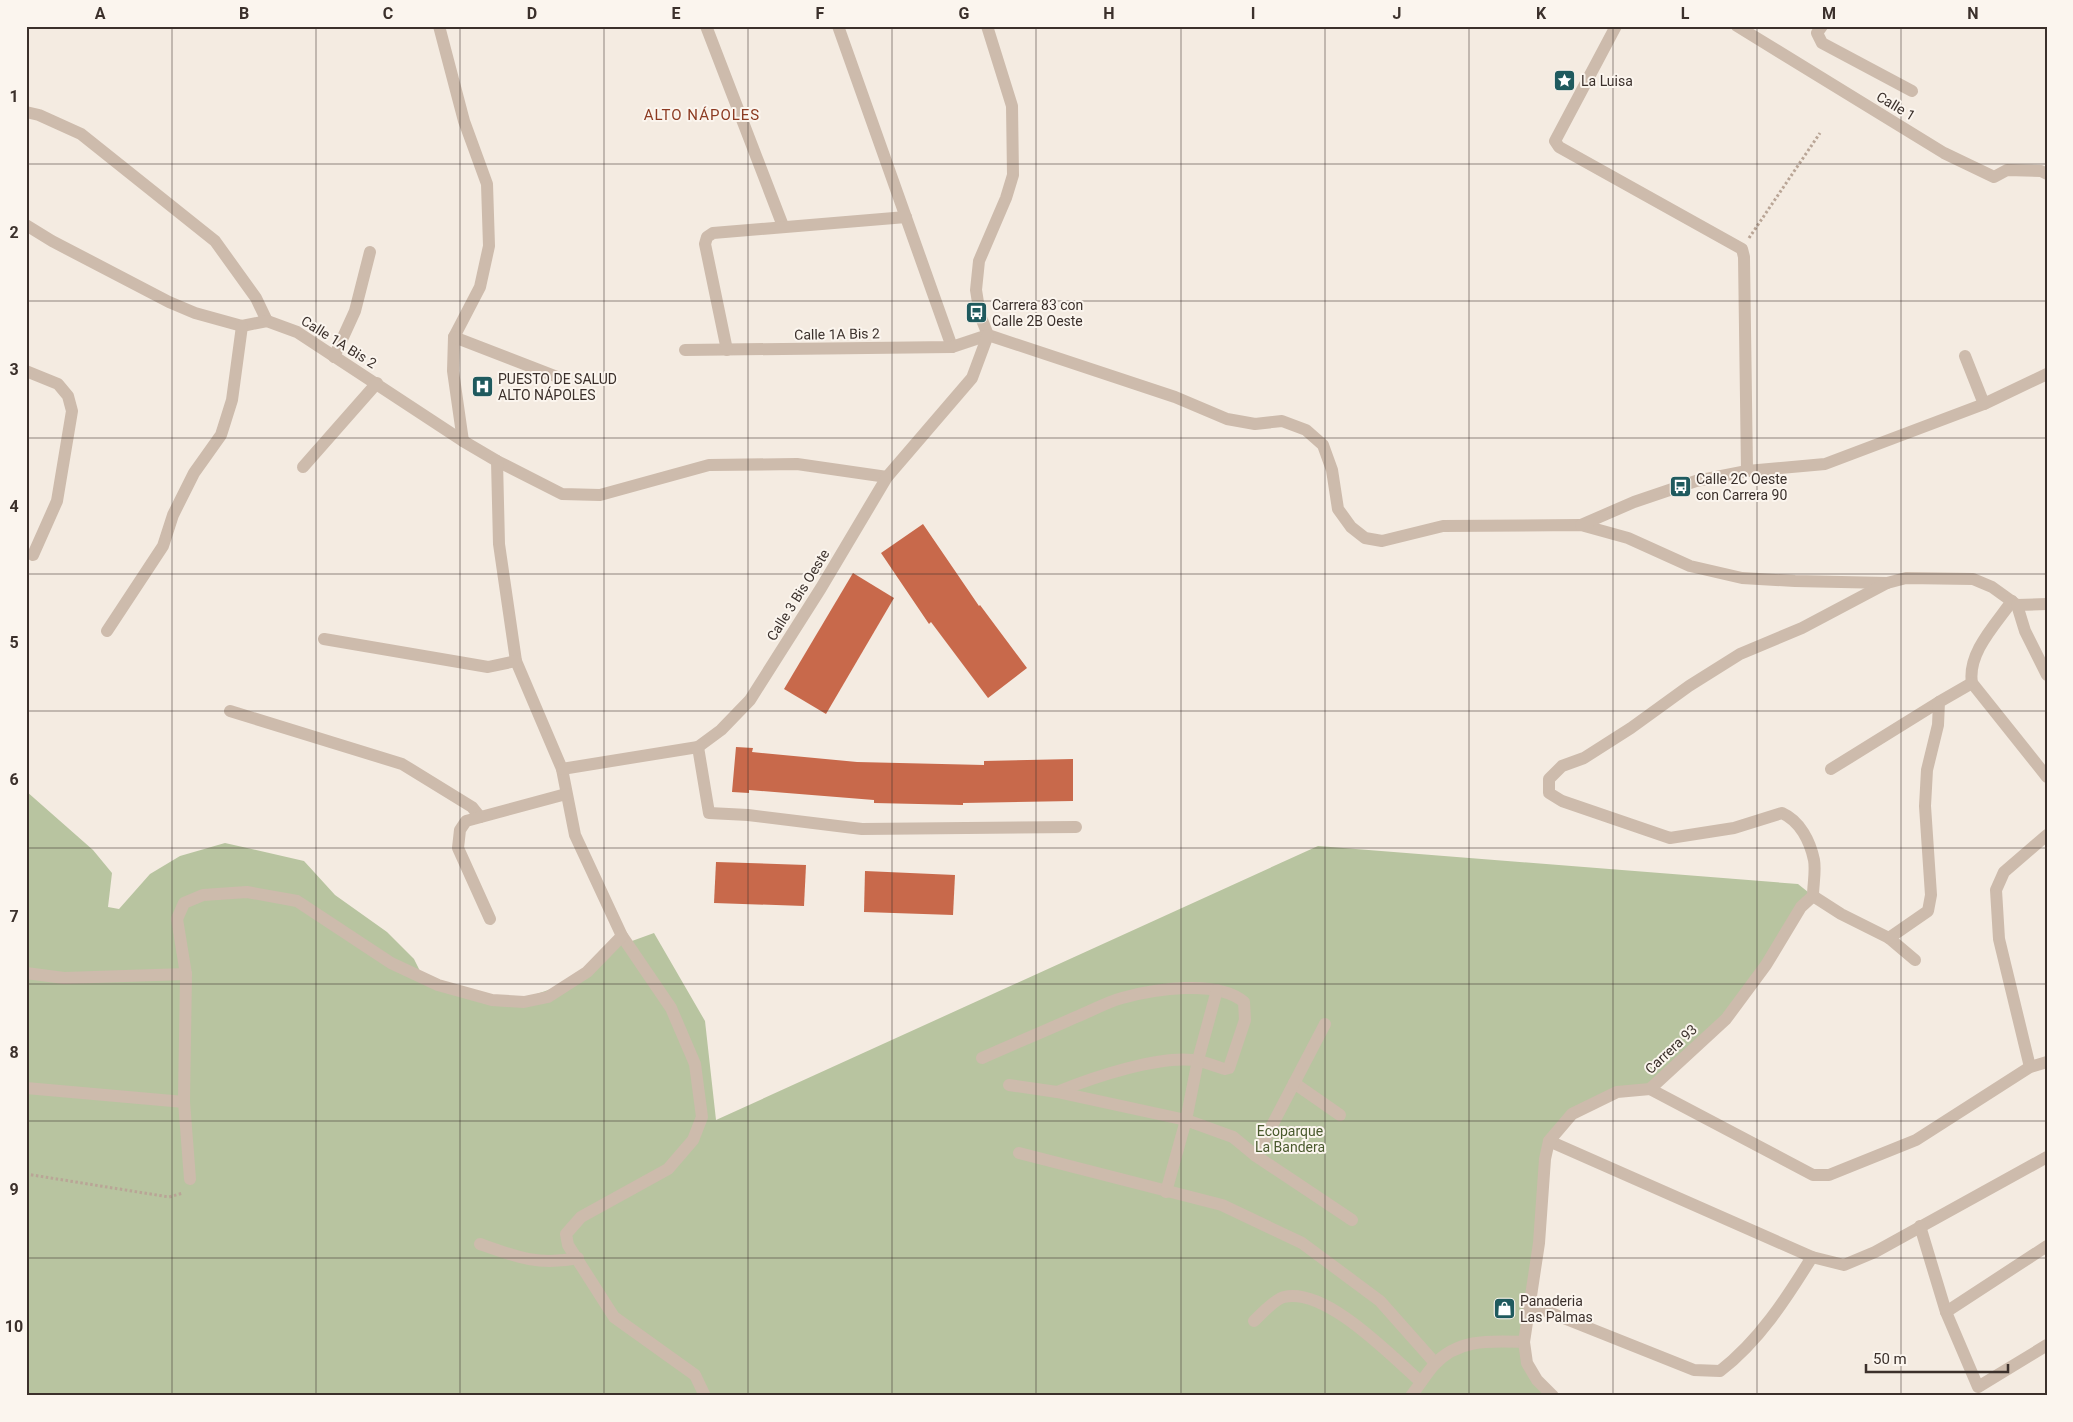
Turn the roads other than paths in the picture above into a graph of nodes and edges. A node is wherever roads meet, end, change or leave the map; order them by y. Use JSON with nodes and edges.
{"nodes":[{"id":1,"x":439,"y":26,"type":"edge"},
{"id":2,"x":706,"y":26,"type":"edge"},
{"id":3,"x":838,"y":26,"type":"edge"},
{"id":4,"x":987,"y":26,"type":"edge"},
{"id":5,"x":1616,"y":26,"type":"edge"},
{"id":6,"x":1737,"y":26,"type":"edge"},
{"id":7,"x":1822,"y":26,"type":"edge"},
{"id":8,"x":1912,"y":91,"type":"dead end"},
{"id":9,"x":26,"y":112,"type":"edge"},
{"id":10,"x":2045,"y":170,"type":"edge"},
{"id":11,"x":906,"y":217,"type":"junction"},
{"id":12,"x":26,"y":225,"type":"edge"},
{"id":13,"x":783,"y":226,"type":"junction"},
{"id":14,"x":370,"y":252,"type":"dead end"},
{"id":15,"x":267,"y":321,"type":"junction"},
{"id":16,"x":242,"y":326,"type":"junction"},
{"id":17,"x":988,"y":335,"type":"junction"},
{"id":18,"x":454,"y":337,"type":"junction"},
{"id":19,"x":952,"y":347,"type":"junction"},
{"id":20,"x":685,"y":350,"type":"dead end"},
{"id":21,"x":727,"y":350,"type":"junction"},
{"id":22,"x":1965,"y":356,"type":"dead end"},
{"id":23,"x":334,"y":357,"type":"junction"},
{"id":24,"x":26,"y":371,"type":"edge"},
{"id":25,"x":2047,"y":374,"type":"edge"},
{"id":26,"x":560,"y":378,"type":"dead end"},
{"id":27,"x":377,"y":383,"type":"junction"},
{"id":28,"x":1984,"y":404,"type":"junction"},
{"id":29,"x":464,"y":441,"type":"junction"},
{"id":30,"x":497,"y":461,"type":"junction"},
{"id":31,"x":303,"y":467,"type":"dead end"},
{"id":32,"x":1747,"y":471,"type":"junction"},
{"id":33,"x":887,"y":477,"type":"junction"},
{"id":34,"x":1581,"y":525,"type":"junction"},
{"id":35,"x":33,"y":555,"type":"dead end"},
{"id":36,"x":1887,"y":583,"type":"junction"},
{"id":37,"x":2014,"y":603,"type":"junction"},
{"id":38,"x":2047,"y":604,"type":"edge"},
{"id":39,"x":107,"y":631,"type":"dead end"},
{"id":40,"x":324,"y":639,"type":"dead end"},
{"id":41,"x":516,"y":661,"type":"junction"},
{"id":42,"x":2047,"y":675,"type":"edge"},
{"id":43,"x":1972,"y":683,"type":"junction"},
{"id":44,"x":1939,"y":702,"type":"junction"},
{"id":45,"x":230,"y":711,"type":"dead end"},
{"id":46,"x":698,"y":747,"type":"junction"},
{"id":47,"x":562,"y":769,"type":"junction"},
{"id":48,"x":1831,"y":769,"type":"dead end"},
{"id":49,"x":2047,"y":777,"type":"edge"},
{"id":50,"x":566,"y":794,"type":"junction"},
{"id":51,"x":480,"y":816,"type":"junction"},
{"id":52,"x":1076,"y":827,"type":"dead end"},
{"id":53,"x":2047,"y":835,"type":"edge"},
{"id":54,"x":1813,"y":896,"type":"junction"},
{"id":55,"x":490,"y":919,"type":"dead end"},
{"id":56,"x":622,"y":936,"type":"junction"},
{"id":57,"x":1889,"y":938,"type":"junction"},
{"id":58,"x":1914,"y":960,"type":"dead end"},
{"id":59,"x":26,"y":974,"type":"edge"},
{"id":60,"x":186,"y":974,"type":"junction"},
{"id":61,"x":1217,"y":990,"type":"junction"},
{"id":62,"x":1325,"y":1024,"type":"dead end"},
{"id":63,"x":982,"y":1058,"type":"dead end"},
{"id":64,"x":1198,"y":1060,"type":"junction"},
{"id":65,"x":2047,"y":1062,"type":"edge"},
{"id":66,"x":2030,"y":1067,"type":"junction"},
{"id":67,"x":1294,"y":1083,"type":"junction"},
{"id":68,"x":1009,"y":1085,"type":"dead end"},
{"id":69,"x":26,"y":1088,"type":"edge"},
{"id":70,"x":1650,"y":1089,"type":"junction"},
{"id":71,"x":1057,"y":1092,"type":"junction"},
{"id":72,"x":184,"y":1102,"type":"junction"},
{"id":73,"x":1340,"y":1115,"type":"dead end"},
{"id":74,"x":1186,"y":1120,"type":"junction"},
{"id":75,"x":1549,"y":1141,"type":"junction"},
{"id":76,"x":1019,"y":1154,"type":"dead end"},
{"id":77,"x":1256,"y":1156,"type":"junction"},
{"id":78,"x":2047,"y":1157,"type":"edge"},
{"id":79,"x":190,"y":1179,"type":"road end"},
{"id":80,"x":1166,"y":1192,"type":"junction"},
{"id":81,"x":1352,"y":1220,"type":"dead end"},
{"id":82,"x":1920,"y":1226,"type":"junction"},
{"id":83,"x":480,"y":1244,"type":"dead end"},
{"id":84,"x":2047,"y":1246,"type":"edge"},
{"id":85,"x":1812,"y":1257,"type":"junction"},
{"id":86,"x":578,"y":1258,"type":"junction"},
{"id":87,"x":1531,"y":1305,"type":"junction"},
{"id":88,"x":1946,"y":1312,"type":"junction"},
{"id":89,"x":1254,"y":1321,"type":"dead end"},
{"id":90,"x":1524,"y":1342,"type":"junction"},
{"id":91,"x":2047,"y":1345,"type":"edge"},
{"id":92,"x":1435,"y":1363,"type":"junction"},
{"id":93,"x":1421,"y":1382,"type":"junction"},
{"id":94,"x":705,"y":1396,"type":"edge"},
{"id":95,"x":1411,"y":1396,"type":"edge"},
{"id":96,"x":1553,"y":1396,"type":"edge"}],
"edges":[{"from":1,"to":18,"type":"street"},
{"from":2,"to":13,"type":"street"},
{"from":3,"to":11,"type":"street"},
{"from":4,"to":17,"type":"street"},
{"from":5,"to":32,"type":"street"},
{"from":6,"to":10,"type":"street","name":"Calle 1"},
{"from":7,"to":8,"type":"street"},
{"from":9,"to":15,"type":"street"},
{"from":11,"to":13,"type":"street"},
{"from":11,"to":19,"type":"street"},
{"from":12,"to":16,"type":"street"},
{"from":13,"to":21,"type":"street"},
{"from":14,"to":23,"type":"street"},
{"from":15,"to":16,"type":"street"},
{"from":15,"to":23,"type":"street","name":"Calle 1A Bis 2"},
{"from":16,"to":39,"type":"street"},
{"from":17,"to":19,"type":"street","name":"Calle 1A Bis 2"},
{"from":17,"to":33,"type":"street","name":"Calle 3 Bis Oeste"},
{"from":17,"to":34,"type":"street"},
{"from":18,"to":26,"type":"street"},
{"from":18,"to":29,"type":"street"},
{"from":19,"to":21,"type":"street","name":"Calle 1A Bis 2"},
{"from":20,"to":21,"type":"street","name":"Calle 1A Bis 2"},
{"from":22,"to":28,"type":"street"},
{"from":23,"to":27,"type":"street","name":"Calle 1A Bis 2"},
{"from":24,"to":35,"type":"street"},
{"from":25,"to":28,"type":"street"},
{"from":27,"to":29,"type":"street","name":"Calle 1A Bis 2"},
{"from":27,"to":31,"type":"street"},
{"from":28,"to":32,"type":"street"},
{"from":29,"to":30,"type":"street","name":"Calle 1A Bis 2"},
{"from":30,"to":33,"type":"street","name":"Calle 1A Bis 2"},
{"from":30,"to":41,"type":"street"},
{"from":32,"to":34,"type":"street"},
{"from":33,"to":46,"type":"street","name":"Calle 3 Bis Oeste"},
{"from":34,"to":36,"type":"street"},
{"from":36,"to":37,"type":"street"},
{"from":36,"to":54,"type":"street"},
{"from":37,"to":38,"type":"street"},
{"from":37,"to":42,"type":"street"},
{"from":37,"to":43,"type":"street"},
{"from":40,"to":41,"type":"street"},
{"from":41,"to":47,"type":"street"},
{"from":43,"to":44,"type":"street"},
{"from":43,"to":49,"type":"street"},
{"from":44,"to":48,"type":"street"},
{"from":44,"to":57,"type":"street"},
{"from":45,"to":51,"type":"street"},
{"from":46,"to":47,"type":"street","name":"Calle 3 Bis Oeste"},
{"from":46,"to":52,"type":"street"},
{"from":47,"to":50,"type":"street"},
{"from":50,"to":51,"type":"street"},
{"from":50,"to":56,"type":"street"},
{"from":51,"to":55,"type":"street"},
{"from":53,"to":66,"type":"street"},
{"from":54,"to":57,"type":"street"},
{"from":54,"to":70,"type":"street","name":"Carrera 93"},
{"from":56,"to":60,"type":"street"},
{"from":56,"to":86,"type":"street"},
{"from":57,"to":58,"type":"street"},
{"from":59,"to":60,"type":"street"},
{"from":60,"to":72,"type":"street"},
{"from":61,"to":63,"type":"street"},
{"from":61,"to":64,"type":"street"},
{"from":61,"to":64,"type":"street"},
{"from":62,"to":67,"type":"street"},
{"from":64,"to":71,"type":"street"},
{"from":64,"to":74,"type":"street"},
{"from":65,"to":66,"type":"street"},
{"from":66,"to":70,"type":"street"},
{"from":67,"to":73,"type":"street"},
{"from":67,"to":77,"type":"street"},
{"from":68,"to":71,"type":"street"},
{"from":69,"to":72,"type":"street"},
{"from":70,"to":75,"type":"street","name":"Carrera 93"},
{"from":71,"to":74,"type":"street"},
{"from":72,"to":79,"type":"street"},
{"from":74,"to":77,"type":"street"},
{"from":74,"to":80,"type":"street"},
{"from":75,"to":85,"type":"street"},
{"from":75,"to":87,"type":"street"},
{"from":76,"to":80,"type":"street"},
{"from":77,"to":81,"type":"street"},
{"from":78,"to":82,"type":"street"},
{"from":80,"to":92,"type":"street"},
{"from":82,"to":85,"type":"street"},
{"from":82,"to":88,"type":"street"},
{"from":83,"to":86,"type":"street"},
{"from":84,"to":88,"type":"street"},
{"from":85,"to":87,"type":"street"},
{"from":86,"to":94,"type":"street"},
{"from":87,"to":90,"type":"street"},
{"from":88,"to":91,"type":"street"},
{"from":89,"to":93,"type":"street"},
{"from":90,"to":92,"type":"street"},
{"from":90,"to":96,"type":"street"},
{"from":92,"to":93,"type":"street"},
{"from":93,"to":95,"type":"street"}]}
